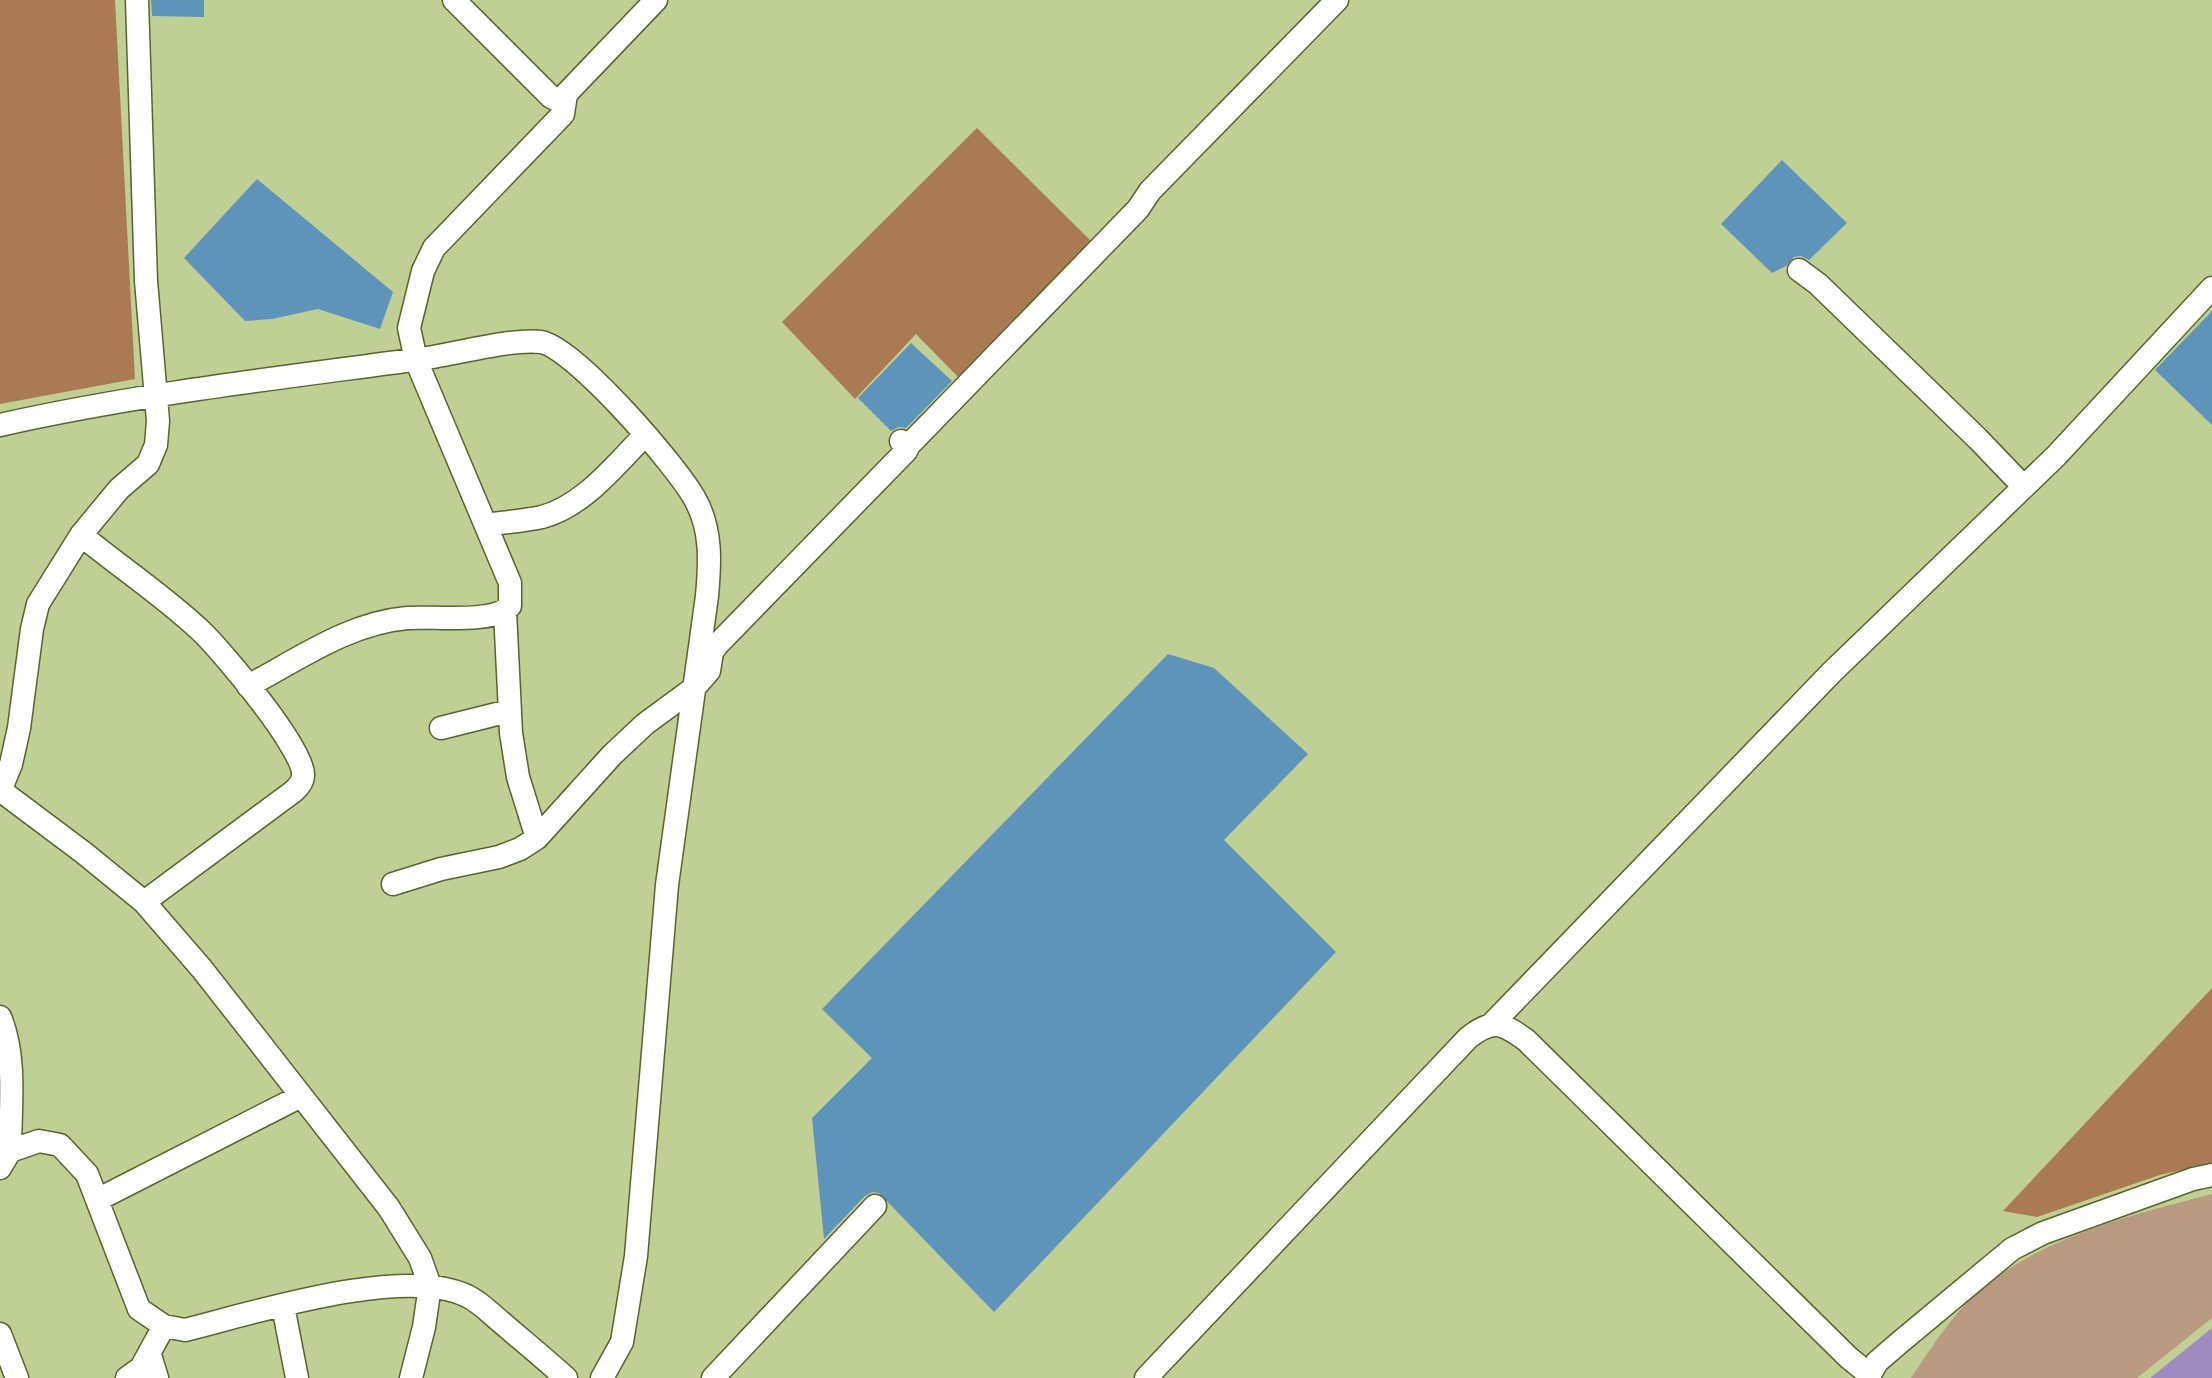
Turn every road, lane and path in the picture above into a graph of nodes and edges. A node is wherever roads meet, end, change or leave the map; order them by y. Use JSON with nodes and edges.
{"nodes":[{"id":1,"x":137,"y":0,"type":"edge"},
{"id":2,"x":454,"y":0,"type":"edge"},
{"id":3,"x":656,"y":0,"type":"edge"},
{"id":4,"x":1337,"y":0,"type":"edge"},
{"id":5,"x":564,"y":103,"type":"junction"},
{"id":6,"x":1799,"y":270,"type":"dead end"},
{"id":7,"x":2212,"y":288,"type":"edge"},
{"id":8,"x":416,"y":360,"type":"junction"},
{"id":9,"x":156,"y":395,"type":"junction"},
{"id":10,"x":0,"y":425,"type":"edge"},
{"id":11,"x":645,"y":435,"type":"junction"},
{"id":12,"x":2024,"y":487,"type":"junction"},
{"id":13,"x":486,"y":525,"type":"junction"},
{"id":14,"x":81,"y":535,"type":"junction"},
{"id":15,"x":505,"y":611,"type":"junction"},
{"id":16,"x":248,"y":686,"type":"junction"},
{"id":17,"x":694,"y":688,"type":"junction"},
{"id":18,"x":509,"y":711,"type":"junction"},
{"id":19,"x":441,"y":728,"type":"dead end"},
{"id":20,"x":5,"y":763,"type":"edge"},
{"id":21,"x":0,"y":790,"type":"edge"},
{"id":22,"x":537,"y":838,"type":"junction"},
{"id":23,"x":393,"y":884,"type":"dead end"},
{"id":24,"x":144,"y":902,"type":"junction"},
{"id":25,"x":0,"y":1017,"type":"edge"},
{"id":26,"x":1491,"y":1025,"type":"junction"},
{"id":27,"x":5,"y":1073,"type":"edge"},
{"id":28,"x":301,"y":1096,"type":"junction"},
{"id":29,"x":5,"y":1160,"type":"edge"},
{"id":30,"x":2212,"y":1175,"type":"edge"},
{"id":31,"x":97,"y":1200,"type":"junction"},
{"id":32,"x":875,"y":1206,"type":"dead end"},
{"id":33,"x":430,"y":1286,"type":"junction"},
{"id":34,"x":283,"y":1306,"type":"junction"},
{"id":35,"x":164,"y":1326,"type":"junction"},
{"id":36,"x":0,"y":1334,"type":"edge"},
{"id":37,"x":150,"y":1355,"type":"junction"},
{"id":38,"x":1868,"y":1376,"type":"edge"},
{"id":39,"x":17,"y":1378,"type":"edge"},
{"id":40,"x":127,"y":1378,"type":"edge"},
{"id":41,"x":157,"y":1378,"type":"edge"},
{"id":42,"x":297,"y":1378,"type":"edge"},
{"id":43,"x":411,"y":1378,"type":"edge"},
{"id":44,"x":566,"y":1378,"type":"edge"},
{"id":45,"x":602,"y":1378,"type":"edge"},
{"id":46,"x":713,"y":1378,"type":"edge"},
{"id":47,"x":1146,"y":1378,"type":"edge"}],
"edges":[{"from":1,"to":9,"type":"street"},
{"from":2,"to":5,"type":"street"},
{"from":3,"to":5,"type":"street"},
{"from":4,"to":17,"type":"street"},
{"from":5,"to":8,"type":"street"},
{"from":6,"to":12,"type":"street"},
{"from":7,"to":12,"type":"street"},
{"from":8,"to":9,"type":"street"},
{"from":8,"to":11,"type":"street"},
{"from":8,"to":13,"type":"street"},
{"from":9,"to":10,"type":"street"},
{"from":9,"to":14,"type":"street"},
{"from":11,"to":13,"type":"street"},
{"from":11,"to":17,"type":"street"},
{"from":12,"to":26,"type":"street"},
{"from":13,"to":15,"type":"street"},
{"from":14,"to":16,"type":"street"},
{"from":14,"to":20,"type":"street"},
{"from":15,"to":16,"type":"street"},
{"from":15,"to":18,"type":"street"},
{"from":16,"to":24,"type":"street"},
{"from":17,"to":22,"type":"street"},
{"from":17,"to":45,"type":"street"},
{"from":18,"to":19,"type":"street"},
{"from":18,"to":22,"type":"street"},
{"from":20,"to":21,"type":"street"},
{"from":21,"to":24,"type":"street"},
{"from":22,"to":23,"type":"street"},
{"from":24,"to":28,"type":"street"},
{"from":25,"to":27,"type":"street"},
{"from":26,"to":38,"type":"street"},
{"from":26,"to":47,"type":"street"},
{"from":27,"to":29,"type":"street"},
{"from":28,"to":31,"type":"street"},
{"from":28,"to":33,"type":"street"},
{"from":29,"to":31,"type":"street"},
{"from":30,"to":38,"type":"street"},
{"from":31,"to":35,"type":"street"},
{"from":32,"to":46,"type":"street"},
{"from":33,"to":34,"type":"street"},
{"from":33,"to":43,"type":"street"},
{"from":33,"to":44,"type":"street"},
{"from":34,"to":35,"type":"street"},
{"from":34,"to":42,"type":"street"},
{"from":35,"to":37,"type":"street"},
{"from":36,"to":39,"type":"street"},
{"from":37,"to":40,"type":"street"},
{"from":37,"to":41,"type":"street"}]}
